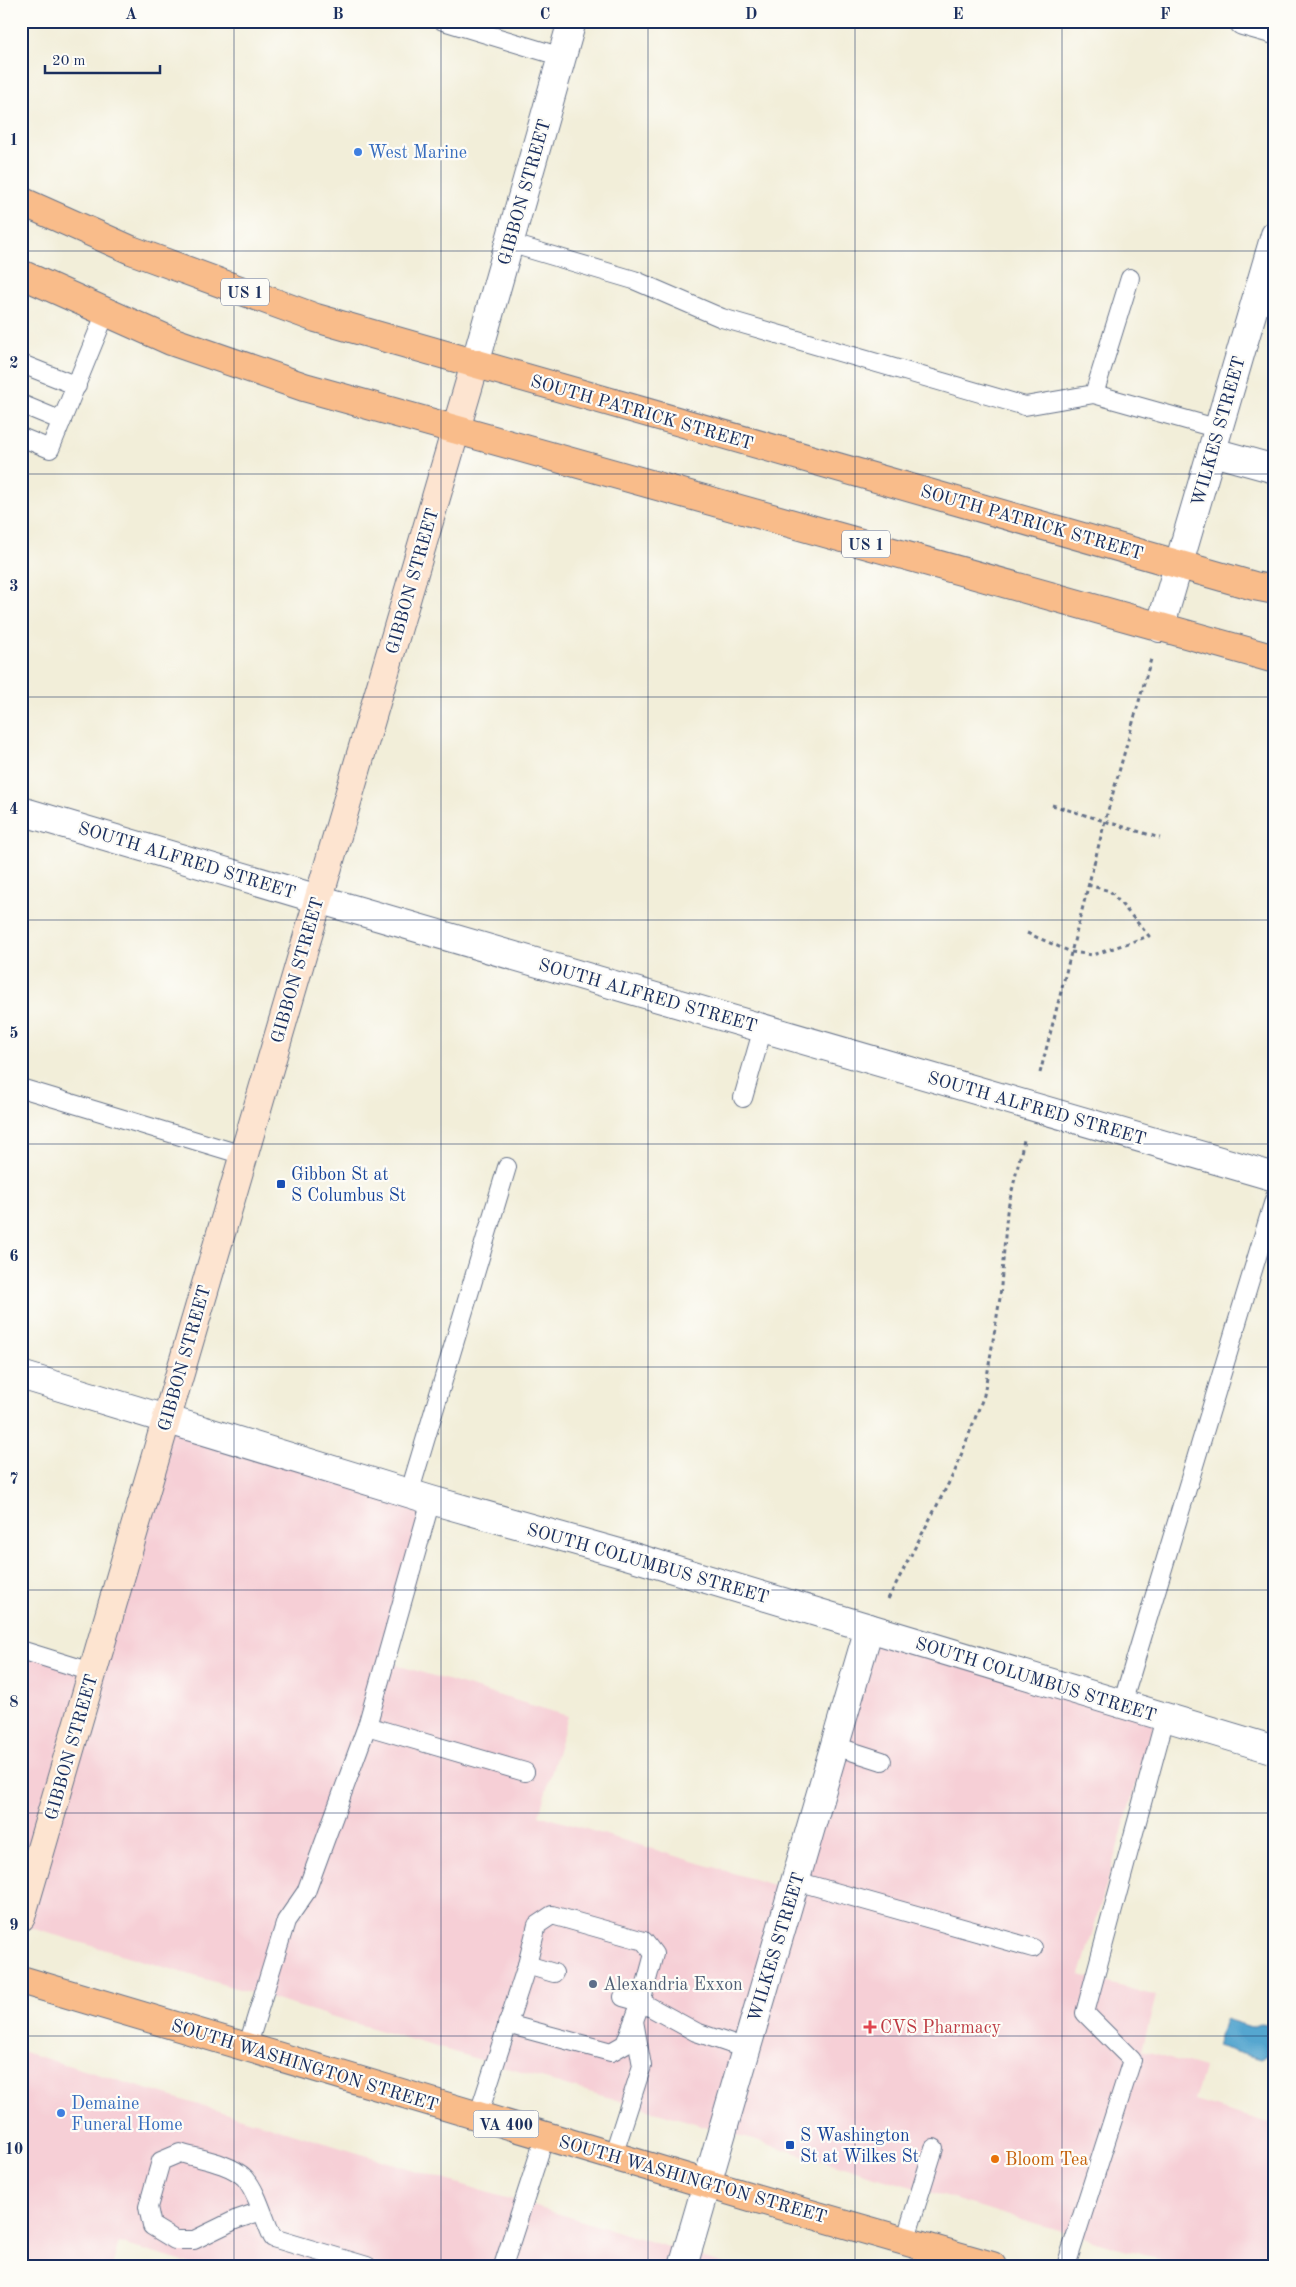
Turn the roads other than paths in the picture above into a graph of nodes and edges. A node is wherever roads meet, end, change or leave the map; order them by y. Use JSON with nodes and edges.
{"nodes":[{"id":1,"x":443,"y":21,"type":"edge"},
{"id":2,"x":572,"y":21,"type":"edge"},
{"id":3,"x":1243,"y":21,"type":"edge"},
{"id":4,"x":1275,"y":30,"type":"edge"},
{"id":5,"x":562,"y":57,"type":"junction"},
{"id":6,"x":21,"y":201,"type":"edge"},
{"id":7,"x":1275,"y":235,"type":"edge"},
{"id":8,"x":509,"y":243,"type":"junction"},
{"id":9,"x":21,"y":274,"type":"edge"},
{"id":10,"x":1130,"y":278,"type":"dead end"},
{"id":11,"x":106,"y":312,"type":"junction"},
{"id":12,"x":22,"y":364,"type":"edge"},
{"id":13,"x":475,"y":364,"type":"junction"},
{"id":14,"x":77,"y":386,"type":"junction"},
{"id":15,"x":1094,"y":394,"type":"junction"},
{"id":16,"x":21,"y":404,"type":"edge"},
{"id":17,"x":62,"y":420,"type":"junction"},
{"id":18,"x":456,"y":430,"type":"junction"},
{"id":19,"x":21,"y":437,"type":"edge"},
{"id":20,"x":1216,"y":440,"type":"junction"},
{"id":21,"x":1275,"y":469,"type":"edge"},
{"id":22,"x":1178,"y":564,"type":"junction"},
{"id":23,"x":1275,"y":590,"type":"edge"},
{"id":24,"x":1160,"y":628,"type":"junction"},
{"id":25,"x":1275,"y":659,"type":"edge"},
{"id":26,"x":21,"y":811,"type":"edge"},
{"id":27,"x":318,"y":900,"type":"junction"},
{"id":28,"x":763,"y":1028,"type":"junction"},
{"id":29,"x":21,"y":1088,"type":"edge"},
{"id":30,"x":743,"y":1098,"type":"dead end"},
{"id":31,"x":243,"y":1156,"type":"junction"},
{"id":32,"x":507,"y":1167,"type":"dead end"},
{"id":33,"x":1275,"y":1177,"type":"edge"},
{"id":34,"x":1275,"y":1197,"type":"edge"},
{"id":35,"x":21,"y":1375,"type":"edge"},
{"id":36,"x":166,"y":1418,"type":"junction"},
{"id":37,"x":420,"y":1497,"type":"junction"},
{"id":38,"x":869,"y":1628,"type":"junction"},
{"id":39,"x":21,"y":1650,"type":"edge"},
{"id":40,"x":92,"y":1672,"type":"junction"},
{"id":41,"x":1122,"y":1704,"type":"junction"},
{"id":42,"x":1166,"y":1718,"type":"junction"},
{"id":43,"x":367,"y":1726,"type":"junction"},
{"id":44,"x":835,"y":1746,"type":"junction"},
{"id":45,"x":1275,"y":1750,"type":"edge"},
{"id":46,"x":882,"y":1761,"type":"dead end"},
{"id":47,"x":525,"y":1772,"type":"dead end"},
{"id":48,"x":796,"y":1881,"type":"junction"},
{"id":49,"x":21,"y":1918,"type":"edge"},
{"id":50,"x":1033,"y":1948,"type":"dead end"},
{"id":51,"x":527,"y":1965,"type":"junction"},
{"id":52,"x":554,"y":1973,"type":"dead end"},
{"id":53,"x":21,"y":1980,"type":"edge"},
{"id":54,"x":623,"y":1997,"type":"dead end"},
{"id":55,"x":640,"y":2002,"type":"junction"},
{"id":56,"x":634,"y":2021,"type":"junction"},
{"id":57,"x":507,"y":2024,"type":"junction"},
{"id":58,"x":247,"y":2048,"type":"junction"},
{"id":59,"x":746,"y":2049,"type":"junction"},
{"id":60,"x":478,"y":2116,"type":"junction"},
{"id":61,"x":545,"y":2136,"type":"junction"},
{"id":62,"x":934,"y":2148,"type":"dead end"},
{"id":63,"x":613,"y":2156,"type":"junction"},
{"id":64,"x":707,"y":2184,"type":"junction"},
{"id":65,"x":261,"y":2211,"type":"junction"},
{"id":66,"x":905,"y":2241,"type":"junction"},
{"id":67,"x":367,"y":2266,"type":"edge"},
{"id":68,"x":503,"y":2266,"type":"edge"},
{"id":69,"x":684,"y":2266,"type":"edge"},
{"id":70,"x":992,"y":2266,"type":"edge"},
{"id":71,"x":1066,"y":2266,"type":"edge"}],
"edges":[{"from":1,"to":5,"type":"lane"},
{"from":2,"to":5,"type":"street","name":"GIBBON STREET"},
{"from":3,"to":4,"type":"street"},
{"from":5,"to":8,"type":"street","name":"GIBBON STREET"},
{"from":6,"to":13,"type":"main road","name":"SOUTH PATRICK STREET","number":"US 1"},
{"from":7,"to":20,"type":"street","name":"WILKES STREET"},
{"from":8,"to":13,"type":"street","name":"GIBBON STREET"},
{"from":8,"to":15,"type":"lane"},
{"from":9,"to":11,"type":"main road","number":"US 1"},
{"from":10,"to":15,"type":"lane"},
{"from":11,"to":14,"type":"lane"},
{"from":11,"to":18,"type":"main road","number":"US 1"},
{"from":12,"to":14,"type":"lane"},
{"from":13,"to":18,"type":"main road","name":"GIBBON STREET"},
{"from":13,"to":22,"type":"main road","name":"SOUTH PATRICK STREET","number":"US 1"},
{"from":14,"to":17,"type":"lane"},
{"from":15,"to":20,"type":"lane"},
{"from":16,"to":17,"type":"lane"},
{"from":17,"to":19,"type":"lane"},
{"from":18,"to":24,"type":"main road","number":"US 1"},
{"from":18,"to":27,"type":"main road","name":"GIBBON STREET"},
{"from":20,"to":21,"type":"street"},
{"from":20,"to":22,"type":"street","name":"WILKES STREET"},
{"from":22,"to":23,"type":"main road","name":"SOUTH PATRICK STREET","number":"US 1"},
{"from":22,"to":24,"type":"street","name":"WILKES STREET"},
{"from":24,"to":25,"type":"main road","number":"US 1"},
{"from":26,"to":27,"type":"street","name":"SOUTH ALFRED STREET"},
{"from":27,"to":28,"type":"street","name":"SOUTH ALFRED STREET"},
{"from":27,"to":31,"type":"main road","name":"GIBBON STREET"},
{"from":28,"to":30,"type":"lane"},
{"from":28,"to":33,"type":"street","name":"SOUTH ALFRED STREET"},
{"from":29,"to":31,"type":"lane"},
{"from":31,"to":36,"type":"main road","name":"GIBBON STREET"},
{"from":32,"to":37,"type":"lane"},
{"from":34,"to":41,"type":"lane"},
{"from":35,"to":36,"type":"street","name":"SOUTH COLUMBUS STREET"},
{"from":36,"to":37,"type":"street","name":"SOUTH COLUMBUS STREET"},
{"from":36,"to":40,"type":"main road","name":"GIBBON STREET"},
{"from":37,"to":38,"type":"street","name":"SOUTH COLUMBUS STREET"},
{"from":37,"to":43,"type":"lane"},
{"from":38,"to":41,"type":"street","name":"SOUTH COLUMBUS STREET"},
{"from":38,"to":44,"type":"street","name":"WILKES STREET"},
{"from":39,"to":40,"type":"lane"},
{"from":40,"to":49,"type":"main road","name":"GIBBON STREET"},
{"from":41,"to":42,"type":"street","name":"SOUTH COLUMBUS STREET"},
{"from":42,"to":45,"type":"street","name":"SOUTH COLUMBUS STREET"},
{"from":42,"to":71,"type":"lane"},
{"from":43,"to":47,"type":"lane"},
{"from":43,"to":58,"type":"lane"},
{"from":44,"to":46,"type":"lane"},
{"from":44,"to":48,"type":"street","name":"WILKES STREET"},
{"from":48,"to":50,"type":"lane"},
{"from":48,"to":59,"type":"street","name":"WILKES STREET"},
{"from":51,"to":52,"type":"lane"},
{"from":51,"to":55,"type":"lane"},
{"from":51,"to":57,"type":"lane"},
{"from":53,"to":58,"type":"main road","name":"SOUTH WASHINGTON STREET","number":"VA 400"},
{"from":54,"to":55,"type":"lane"},
{"from":55,"to":56,"type":"lane"},
{"from":55,"to":59,"type":"lane"},
{"from":56,"to":57,"type":"lane"},
{"from":56,"to":63,"type":"lane"},
{"from":57,"to":60,"type":"lane"},
{"from":58,"to":60,"type":"main road","name":"SOUTH WASHINGTON STREET","number":"VA 400"},
{"from":59,"to":64,"type":"street","name":"WILKES STREET"},
{"from":60,"to":61,"type":"main road","name":"SOUTH WASHINGTON STREET","number":"VA 400"},
{"from":61,"to":63,"type":"main road","name":"SOUTH WASHINGTON STREET","number":"VA 400"},
{"from":61,"to":68,"type":"lane"},
{"from":62,"to":66,"type":"lane"},
{"from":63,"to":64,"type":"main road","name":"SOUTH WASHINGTON STREET","number":"VA 400"},
{"from":64,"to":66,"type":"main road","name":"SOUTH WASHINGTON STREET","number":"VA 400"},
{"from":64,"to":69,"type":"street","name":"WILKES STREET"},
{"from":65,"to":65,"type":"lane"},
{"from":65,"to":67,"type":"lane"},
{"from":66,"to":70,"type":"main road","name":"SOUTH WASHINGTON STREET","number":"VA 400"}]}
